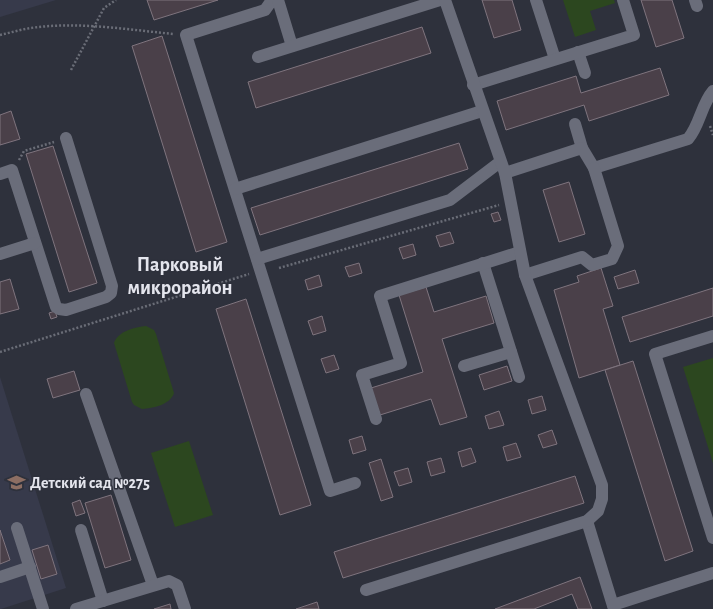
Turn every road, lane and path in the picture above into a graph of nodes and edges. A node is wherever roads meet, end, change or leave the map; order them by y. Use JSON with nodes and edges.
{"nodes":[{"id":1,"x":116,"y":0,"type":"edge"},
{"id":2,"x":272,"y":0,"type":"edge"},
{"id":3,"x":278,"y":0,"type":"edge"},
{"id":4,"x":440,"y":0,"type":"edge"},
{"id":5,"x":445,"y":0,"type":"edge"},
{"id":6,"x":536,"y":0,"type":"edge"},
{"id":7,"x":623,"y":0,"type":"edge"},
{"id":8,"x":94,"y":27,"type":"junction"},
{"id":9,"x":0,"y":35,"type":"edge"},
{"id":10,"x":186,"y":35,"type":"junction"},
{"id":11,"x":292,"y":46,"type":"junction"},
{"id":12,"x":578,"y":52,"type":"junction"},
{"id":13,"x":258,"y":57,"type":"dead end"},
{"id":14,"x":555,"y":59,"type":"junction"},
{"id":15,"x":71,"y":70,"type":"dead end"},
{"id":16,"x":585,"y":73,"type":"dead end"},
{"id":17,"x":473,"y":85,"type":"junction"},
{"id":18,"x":713,"y":91,"type":"edge"},
{"id":19,"x":482,"y":111,"type":"junction"},
{"id":20,"x":575,"y":124,"type":"dead end"},
{"id":21,"x":66,"y":138,"type":"joint"},
{"id":22,"x":582,"y":148,"type":"junction"},
{"id":23,"x":502,"y":167,"type":"junction"},
{"id":24,"x":594,"y":168,"type":"junction"},
{"id":25,"x":12,"y":170,"type":"junction"},
{"id":26,"x":0,"y":174,"type":"edge"},
{"id":27,"x":235,"y":189,"type":"junction"},
{"id":28,"x":35,"y":243,"type":"junction"},
{"id":29,"x":520,"y":252,"type":"junction"},
{"id":30,"x":0,"y":254,"type":"edge"},
{"id":31,"x":257,"y":259,"type":"junction"},
{"id":32,"x":483,"y":263,"type":"junction"},
{"id":33,"x":525,"y":275,"type":"junction"},
{"id":34,"x":713,"y":336,"type":"edge"},
{"id":35,"x":511,"y":352,"type":"junction"},
{"id":36,"x":464,"y":366,"type":"dead end"},
{"id":37,"x":519,"y":377,"type":"dead end"},
{"id":38,"x":86,"y":394,"type":"dead end"},
{"id":39,"x":376,"y":419,"type":"dead end"},
{"id":40,"x":355,"y":483,"type":"dead end"},
{"id":41,"x":587,"y":521,"type":"junction"},
{"id":42,"x":17,"y":528,"type":"dead end"},
{"id":43,"x":81,"y":530,"type":"dead end"},
{"id":44,"x":713,"y":538,"type":"edge"},
{"id":45,"x":30,"y":567,"type":"junction"},
{"id":46,"x":713,"y":573,"type":"edge"},
{"id":47,"x":0,"y":577,"type":"edge"},
{"id":48,"x":153,"y":585,"type":"junction"},
{"id":49,"x":366,"y":590,"type":"dead end"},
{"id":50,"x":103,"y":600,"type":"junction"},
{"id":51,"x":614,"y":607,"type":"edge"},
{"id":52,"x":43,"y":609,"type":"edge"},
{"id":53,"x":76,"y":609,"type":"edge"},
{"id":54,"x":186,"y":609,"type":"edge"}],
"edges":[{"from":1,"to":8,"type":"path"},
{"from":2,"to":10,"type":"lane"},
{"from":3,"to":11,"type":"lane"},
{"from":4,"to":11,"type":"lane"},
{"from":5,"to":17,"type":"lane"},
{"from":6,"to":14,"type":"lane"},
{"from":7,"to":12,"type":"lane"},
{"from":8,"to":9,"type":"path"},
{"from":8,"to":10,"type":"path"},
{"from":8,"to":15,"type":"path"},
{"from":10,"to":27,"type":"lane"},
{"from":11,"to":13,"type":"lane"},
{"from":12,"to":14,"type":"lane"},
{"from":12,"to":16,"type":"lane"},
{"from":14,"to":17,"type":"lane"},
{"from":17,"to":19,"type":"lane"},
{"from":18,"to":24,"type":"lane"},
{"from":19,"to":23,"type":"lane"},
{"from":19,"to":27,"type":"lane"},
{"from":20,"to":22,"type":"lane"},
{"from":21,"to":25,"type":"path"},
{"from":21,"to":28,"type":"lane"},
{"from":22,"to":23,"type":"lane"},
{"from":22,"to":24,"type":"lane"},
{"from":23,"to":29,"type":"lane"},
{"from":23,"to":31,"type":"lane"},
{"from":24,"to":33,"type":"lane"},
{"from":25,"to":26,"type":"lane"},
{"from":25,"to":28,"type":"lane"},
{"from":27,"to":31,"type":"lane"},
{"from":28,"to":30,"type":"lane"},
{"from":29,"to":32,"type":"lane"},
{"from":29,"to":33,"type":"lane"},
{"from":31,"to":40,"type":"lane"},
{"from":32,"to":35,"type":"lane"},
{"from":32,"to":39,"type":"lane"},
{"from":33,"to":41,"type":"lane"},
{"from":34,"to":44,"type":"lane"},
{"from":35,"to":36,"type":"lane"},
{"from":35,"to":37,"type":"lane"},
{"from":38,"to":48,"type":"lane"},
{"from":41,"to":49,"type":"lane"},
{"from":41,"to":51,"type":"lane"},
{"from":42,"to":45,"type":"lane"},
{"from":43,"to":50,"type":"lane"},
{"from":45,"to":47,"type":"lane"},
{"from":45,"to":52,"type":"lane"},
{"from":46,"to":51,"type":"lane"},
{"from":48,"to":50,"type":"lane"},
{"from":48,"to":54,"type":"lane"},
{"from":50,"to":53,"type":"lane"}]}
